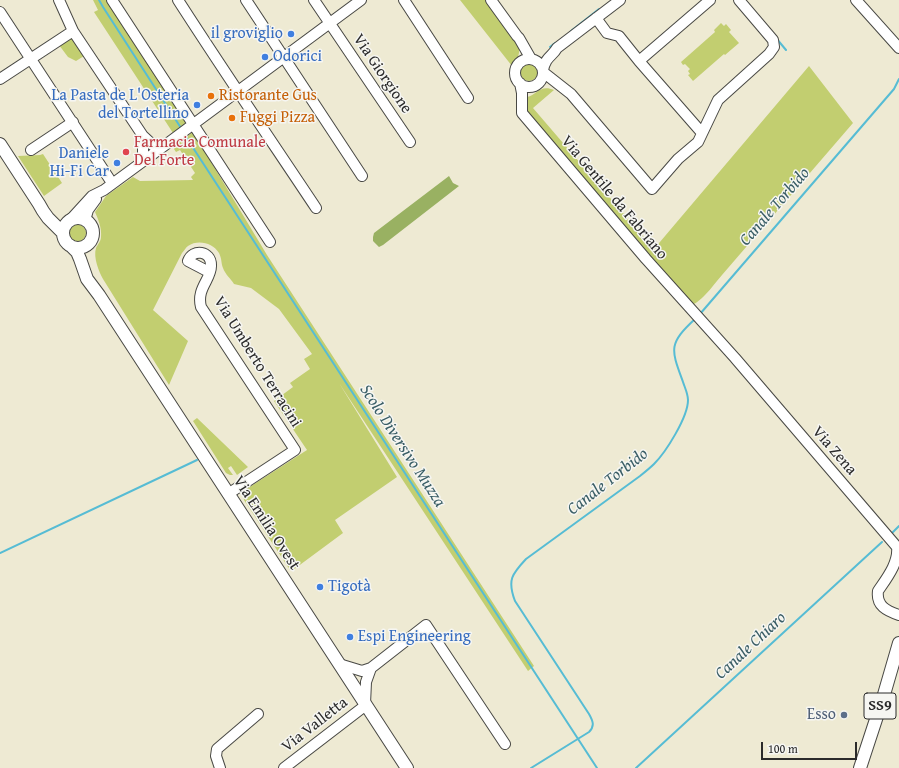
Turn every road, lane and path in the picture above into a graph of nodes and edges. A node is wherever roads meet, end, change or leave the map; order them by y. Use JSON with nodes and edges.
{"nodes":[{"id":1,"x":59,"y":0,"type":"edge"},
{"id":2,"x":112,"y":0,"type":"edge"},
{"id":3,"x":178,"y":0,"type":"edge"},
{"id":4,"x":246,"y":0,"type":"edge"},
{"id":5,"x":314,"y":0,"type":"edge"},
{"id":6,"x":361,"y":0,"type":"edge"},
{"id":7,"x":404,"y":0,"type":"edge"},
{"id":8,"x":491,"y":0,"type":"edge"},
{"id":9,"x":620,"y":0,"type":"edge"},
{"id":10,"x":710,"y":0,"type":"edge"},
{"id":11,"x":739,"y":0,"type":"edge"},
{"id":12,"x":856,"y":0,"type":"edge"},
{"id":13,"x":0,"y":12,"type":"edge"},
{"id":14,"x":596,"y":18,"type":"junction"},
{"id":15,"x":329,"y":24,"type":"junction"},
{"id":16,"x":72,"y":31,"type":"junction"},
{"id":17,"x":517,"y":36,"type":"junction"},
{"id":18,"x":557,"y":48,"type":"junction"},
{"id":19,"x":899,"y":48,"type":"edge"},
{"id":20,"x":284,"y":58,"type":"junction"},
{"id":21,"x":31,"y":59,"type":"junction"},
{"id":22,"x":532,"y":59,"type":"junction"},
{"id":23,"x":639,"y":61,"type":"junction"},
{"id":24,"x":519,"y":63,"type":"junction"},
{"id":25,"x":543,"y":71,"type":"junction"},
{"id":26,"x":0,"y":79,"type":"edge"},
{"id":27,"x":520,"y":83,"type":"junction"},
{"id":28,"x":536,"y":84,"type":"junction"},
{"id":29,"x":565,"y":88,"type":"junction"},
{"id":30,"x":238,"y":92,"type":"junction"},
{"id":31,"x":468,"y":98,"type":"dead end"},
{"id":32,"x":522,"y":101,"type":"junction"},
{"id":33,"x":72,"y":122,"type":"junction"},
{"id":34,"x":193,"y":124,"type":"junction"},
{"id":35,"x":702,"y":133,"type":"junction"},
{"id":36,"x":143,"y":140,"type":"junction"},
{"id":37,"x":410,"y":142,"type":"dead end"},
{"id":38,"x":0,"y":144,"type":"edge"},
{"id":39,"x":31,"y":150,"type":"dead end"},
{"id":40,"x":150,"y":155,"type":"junction"},
{"id":41,"x":362,"y":176,"type":"dead end"},
{"id":42,"x":112,"y":182,"type":"junction"},
{"id":43,"x":104,"y":190,"type":"junction"},
{"id":44,"x":316,"y":208,"type":"dead end"},
{"id":45,"x":85,"y":220,"type":"junction"},
{"id":46,"x":67,"y":224,"type":"junction"},
{"id":47,"x":90,"y":241,"type":"junction"},
{"id":48,"x":270,"y":242,"type":"dead end"},
{"id":49,"x":71,"y":246,"type":"junction"},
{"id":50,"x":209,"y":272,"type":"dead end"},
{"id":51,"x":99,"y":295,"type":"junction"},
{"id":52,"x":692,"y":311,"type":"joint"},
{"id":53,"x":227,"y":491,"type":"junction"},
{"id":54,"x":899,"y":615,"type":"edge"},
{"id":55,"x":899,"y":643,"type":"edge"},
{"id":56,"x":339,"y":664,"type":"junction"},
{"id":57,"x":367,"y":671,"type":"junction"},
{"id":58,"x":351,"y":682,"type":"junction"},
{"id":59,"x":365,"y":704,"type":"junction"},
{"id":60,"x":258,"y":714,"type":"dead end"},
{"id":61,"x":505,"y":744,"type":"dead end"},
{"id":62,"x":220,"y":768,"type":"edge"},
{"id":63,"x":284,"y":768,"type":"edge"},
{"id":64,"x":408,"y":768,"type":"edge"},
{"id":65,"x":860,"y":768,"type":"edge"}],
"edges":[{"from":1,"to":16,"type":"street"},
{"from":2,"to":34,"type":"street"},
{"from":3,"to":30,"type":"street"},
{"from":4,"to":20,"type":"street"},
{"from":5,"to":15,"type":"street","name":"Via Giorgione"},
{"from":6,"to":15,"type":"street"},
{"from":7,"to":31,"type":"street"},
{"from":8,"to":17,"type":"street"},
{"from":9,"to":14,"type":"street"},
{"from":10,"to":23,"type":"street"},
{"from":11,"to":35,"type":"street"},
{"from":12,"to":19,"type":"street"},
{"from":13,"to":21,"type":"street"},
{"from":14,"to":18,"type":"street"},
{"from":14,"to":23,"type":"street"},
{"from":15,"to":20,"type":"street"},
{"from":15,"to":37,"type":"street","name":"Via Giorgione"},
{"from":16,"to":21,"type":"street"},
{"from":16,"to":36,"type":"street"},
{"from":17,"to":22,"type":"street"},
{"from":17,"to":24,"type":"street"},
{"from":18,"to":22,"type":"street"},
{"from":18,"to":25,"type":"street"},
{"from":20,"to":30,"type":"street"},
{"from":20,"to":41,"type":"street"},
{"from":21,"to":26,"type":"street"},
{"from":21,"to":33,"type":"street"},
{"from":22,"to":24,"type":"street"},
{"from":22,"to":25,"type":"street"},
{"from":23,"to":35,"type":"street"},
{"from":24,"to":27,"type":"street"},
{"from":25,"to":28,"type":"street"},
{"from":25,"to":29,"type":"street"},
{"from":27,"to":28,"type":"street"},
{"from":27,"to":32,"type":"street","name":"Via Gentile da Fabriano"},
{"from":28,"to":29,"type":"street"},
{"from":28,"to":32,"type":"street"},
{"from":29,"to":35,"type":"street"},
{"from":30,"to":34,"type":"street"},
{"from":30,"to":44,"type":"street"},
{"from":32,"to":52,"type":"street","name":"Via Gentile da Fabriano"},
{"from":33,"to":39,"type":"street"},
{"from":33,"to":42,"type":"street"},
{"from":34,"to":40,"type":"street"},
{"from":34,"to":48,"type":"street"},
{"from":36,"to":40,"type":"street"},
{"from":36,"to":40,"type":"street"},
{"from":38,"to":46,"type":"main road"},
{"from":40,"to":42,"type":"street"},
{"from":42,"to":43,"type":"street"},
{"from":43,"to":45,"type":"street"},
{"from":43,"to":46,"type":"street"},
{"from":45,"to":46,"type":"main road"},
{"from":45,"to":47,"type":"main road"},
{"from":46,"to":49,"type":"main road"},
{"from":47,"to":49,"type":"main road"},
{"from":47,"to":51,"type":"main road","name":"Via Emilia Ovest"},
{"from":49,"to":51,"type":"main road","name":"Via Emilia Ovest"},
{"from":50,"to":53,"type":"street","name":"Via Umberto Terracini"},
{"from":51,"to":53,"type":"main road","name":"Via Emilia Ovest"},
{"from":52,"to":54,"type":"street","name":"Via Zena"},
{"from":53,"to":56,"type":"main road","name":"Via Emilia Ovest"},
{"from":55,"to":65,"type":"main road","number":"SS9"},
{"from":56,"to":57,"type":"street"},
{"from":56,"to":58,"type":"main road","name":"Via Emilia Ovest"},
{"from":57,"to":58,"type":"street"},
{"from":57,"to":59,"type":"street"},
{"from":57,"to":61,"type":"street"},
{"from":58,"to":59,"type":"main road","name":"Via Emilia Ovest"},
{"from":59,"to":63,"type":"street","name":"Via Valletta"},
{"from":59,"to":64,"type":"main road","name":"Via Emilia Ovest"},
{"from":60,"to":62,"type":"street"}]}
